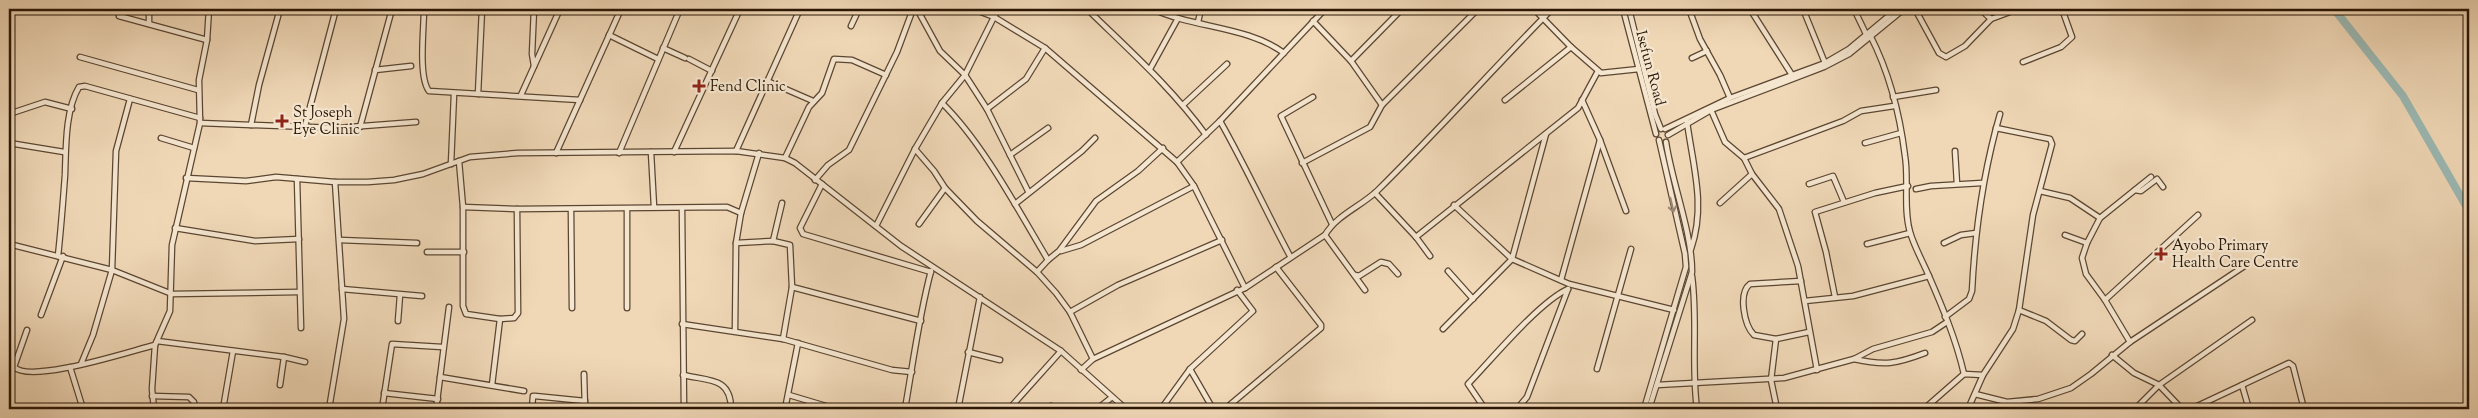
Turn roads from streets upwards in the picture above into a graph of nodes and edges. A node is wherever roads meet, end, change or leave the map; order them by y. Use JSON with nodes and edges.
{"nodes":[{"id":1,"x":149,"y":9,"type":"edge"},
{"id":2,"x":209,"y":9,"type":"edge"},
{"id":3,"x":280,"y":9,"type":"edge"},
{"id":4,"x":336,"y":9,"type":"edge"},
{"id":5,"x":392,"y":9,"type":"edge"},
{"id":6,"x":424,"y":9,"type":"edge"},
{"id":7,"x":482,"y":9,"type":"edge"},
{"id":8,"x":534,"y":9,"type":"edge"},
{"id":9,"x":560,"y":9,"type":"edge"},
{"id":10,"x":621,"y":9,"type":"edge"},
{"id":11,"x":680,"y":9,"type":"edge"},
{"id":12,"x":740,"y":9,"type":"edge"},
{"id":13,"x":800,"y":9,"type":"edge"},
{"id":14,"x":859,"y":9,"type":"edge"},
{"id":15,"x":913,"y":9,"type":"edge"},
{"id":16,"x":917,"y":9,"type":"edge"},
{"id":17,"x":973,"y":9,"type":"edge"},
{"id":18,"x":998,"y":9,"type":"edge"},
{"id":19,"x":1153,"y":9,"type":"edge"},
{"id":20,"x":1201,"y":9,"type":"edge"},
{"id":21,"x":1325,"y":9,"type":"edge"},
{"id":22,"x":1402,"y":9,"type":"edge"},
{"id":23,"x":1478,"y":9,"type":"edge"},
{"id":24,"x":1534,"y":9,"type":"edge"},
{"id":25,"x":1552,"y":9,"type":"edge"},
{"id":26,"x":1623,"y":9,"type":"edge"},
{"id":27,"x":1629,"y":9,"type":"edge"},
{"id":28,"x":1689,"y":9,"type":"edge"},
{"id":29,"x":1750,"y":9,"type":"edge"},
{"id":30,"x":1803,"y":9,"type":"edge"},
{"id":31,"x":1854,"y":9,"type":"edge"},
{"id":32,"x":1897,"y":9,"type":"edge"},
{"id":33,"x":1904,"y":9,"type":"edge"},
{"id":34,"x":1915,"y":9,"type":"edge"},
{"id":35,"x":1980,"y":9,"type":"edge"},
{"id":36,"x":2018,"y":9,"type":"edge"},
{"id":37,"x":2062,"y":9,"type":"edge"},
{"id":38,"x":1090,"y":10,"type":"edge"},
{"id":39,"x":119,"y":16,"type":"dead end"},
{"id":40,"x":994,"y":17,"type":"junction"},
{"id":41,"x":1543,"y":18,"type":"junction"},
{"id":42,"x":1177,"y":20,"type":"junction"},
{"id":43,"x":1991,"y":20,"type":"junction"},
{"id":44,"x":1313,"y":21,"type":"junction"},
{"id":45,"x":1198,"y":22,"type":"junction"},
{"id":46,"x":149,"y":24,"type":"junction"},
{"id":47,"x":851,"y":26,"type":"dead end"},
{"id":48,"x":609,"y":35,"type":"junction"},
{"id":49,"x":1868,"y":35,"type":"junction"},
{"id":50,"x":207,"y":40,"type":"junction"},
{"id":51,"x":1571,"y":47,"type":"junction"},
{"id":52,"x":662,"y":48,"type":"junction"},
{"id":53,"x":1045,"y":48,"type":"junction"},
{"id":54,"x":1707,"y":51,"type":"junction"},
{"id":55,"x":1284,"y":52,"type":"junction"},
{"id":56,"x":80,"y":57,"type":"dead end"},
{"id":57,"x":1692,"y":58,"type":"dead end"},
{"id":58,"x":658,"y":59,"type":"junction"},
{"id":59,"x":1351,"y":60,"type":"junction"},
{"id":60,"x":2023,"y":62,"type":"dead end"},
{"id":61,"x":1825,"y":63,"type":"junction"},
{"id":62,"x":1227,"y":64,"type":"dead end"},
{"id":63,"x":411,"y":66,"type":"dead end"},
{"id":64,"x":534,"y":66,"type":"junction"},
{"id":65,"x":1150,"y":69,"type":"junction"},
{"id":66,"x":1639,"y":69,"type":"junction"},
{"id":67,"x":374,"y":70,"type":"junction"},
{"id":68,"x":1598,"y":70,"type":"junction"},
{"id":69,"x":712,"y":71,"type":"junction"},
{"id":70,"x":965,"y":75,"type":"junction"},
{"id":71,"x":1792,"y":75,"type":"junction"},
{"id":72,"x":886,"y":76,"type":"junction"},
{"id":73,"x":768,"y":81,"type":"junction"},
{"id":74,"x":198,"y":90,"type":"junction"},
{"id":75,"x":1936,"y":90,"type":"dead end"},
{"id":76,"x":454,"y":94,"type":"junction"},
{"id":77,"x":478,"y":94,"type":"junction"},
{"id":78,"x":521,"y":95,"type":"junction"},
{"id":79,"x":1313,"y":97,"type":"dead end"},
{"id":80,"x":1893,"y":97,"type":"junction"},
{"id":81,"x":1730,"y":98,"type":"junction"},
{"id":82,"x":130,"y":99,"type":"junction"},
{"id":83,"x":580,"y":100,"type":"junction"},
{"id":84,"x":1505,"y":100,"type":"dead end"},
{"id":85,"x":1582,"y":100,"type":"junction"},
{"id":86,"x":813,"y":101,"type":"junction"},
{"id":87,"x":942,"y":103,"type":"junction"},
{"id":88,"x":1184,"y":104,"type":"junction"},
{"id":89,"x":1382,"y":105,"type":"junction"},
{"id":90,"x":1894,"y":106,"type":"junction"},
{"id":91,"x":72,"y":109,"type":"junction"},
{"id":92,"x":987,"y":109,"type":"junction"},
{"id":93,"x":1711,"y":110,"type":"junction"},
{"id":94,"x":9,"y":114,"type":"edge"},
{"id":95,"x":2000,"y":114,"type":"dead end"},
{"id":96,"x":200,"y":120,"type":"junction"},
{"id":97,"x":1220,"y":121,"type":"junction"},
{"id":98,"x":416,"y":122,"type":"dead end"},
{"id":99,"x":1687,"y":122,"type":"junction"},
{"id":100,"x":251,"y":125,"type":"junction"},
{"id":101,"x":305,"y":126,"type":"junction"},
{"id":102,"x":360,"y":127,"type":"junction"},
{"id":103,"x":1048,"y":128,"type":"dead end"},
{"id":104,"x":1996,"y":128,"type":"junction"},
{"id":105,"x":1663,"y":129,"type":"junction"},
{"id":106,"x":1901,"y":133,"type":"junction"},
{"id":107,"x":1546,"y":134,"type":"junction"},
{"id":108,"x":1656,"y":134,"type":"junction"},
{"id":109,"x":1206,"y":135,"type":"junction"},
{"id":110,"x":1668,"y":135,"type":"junction"},
{"id":111,"x":160,"y":138,"type":"dead end"},
{"id":112,"x":1094,"y":138,"type":"dead end"},
{"id":113,"x":1600,"y":140,"type":"junction"},
{"id":114,"x":1658,"y":140,"type":"junction"},
{"id":115,"x":1666,"y":142,"type":"junction"},
{"id":116,"x":9,"y":143,"type":"edge"},
{"id":117,"x":1865,"y":143,"type":"dead end"},
{"id":118,"x":194,"y":148,"type":"junction"},
{"id":119,"x":1163,"y":148,"type":"junction"},
{"id":120,"x":915,"y":149,"type":"junction"},
{"id":121,"x":1955,"y":151,"type":"dead end"},
{"id":122,"x":64,"y":152,"type":"junction"},
{"id":123,"x":651,"y":152,"type":"junction"},
{"id":124,"x":674,"y":152,"type":"junction"},
{"id":125,"x":736,"y":152,"type":"junction"},
{"id":126,"x":556,"y":153,"type":"junction"},
{"id":127,"x":619,"y":153,"type":"junction"},
{"id":128,"x":759,"y":153,"type":"junction"},
{"id":129,"x":1010,"y":155,"type":"junction"},
{"id":130,"x":785,"y":158,"type":"junction"},
{"id":131,"x":1744,"y":158,"type":"junction"},
{"id":132,"x":459,"y":160,"type":"junction"},
{"id":133,"x":1177,"y":162,"type":"junction"},
{"id":134,"x":1302,"y":163,"type":"junction"},
{"id":135,"x":451,"y":164,"type":"junction"},
{"id":136,"x":1752,"y":174,"type":"junction"},
{"id":137,"x":2151,"y":177,"type":"dead end"},
{"id":138,"x":186,"y":178,"type":"junction"},
{"id":139,"x":297,"y":179,"type":"junction"},
{"id":140,"x":816,"y":180,"type":"junction"},
{"id":141,"x":335,"y":182,"type":"junction"},
{"id":142,"x":1982,"y":183,"type":"junction"},
{"id":143,"x":822,"y":184,"type":"junction"},
{"id":144,"x":1809,"y":184,"type":"dead end"},
{"id":145,"x":1958,"y":184,"type":"junction"},
{"id":146,"x":1194,"y":186,"type":"junction"},
{"id":147,"x":1908,"y":186,"type":"junction"},
{"id":148,"x":2163,"y":187,"type":"dead end"},
{"id":149,"x":945,"y":188,"type":"junction"},
{"id":150,"x":1916,"y":189,"type":"dead end"},
{"id":151,"x":2040,"y":190,"type":"junction"},
{"id":152,"x":2135,"y":190,"type":"junction"},
{"id":153,"x":1028,"y":191,"type":"junction"},
{"id":154,"x":1375,"y":193,"type":"junction"},
{"id":155,"x":1844,"y":202,"type":"junction"},
{"id":156,"x":782,"y":203,"type":"dead end"},
{"id":157,"x":1720,"y":203,"type":"dead end"},
{"id":158,"x":1015,"y":204,"type":"junction"},
{"id":159,"x":1454,"y":205,"type":"junction"},
{"id":160,"x":463,"y":207,"type":"junction"},
{"id":161,"x":654,"y":207,"type":"junction"},
{"id":162,"x":682,"y":208,"type":"junction"},
{"id":163,"x":517,"y":209,"type":"junction"},
{"id":164,"x":571,"y":209,"type":"junction"},
{"id":165,"x":627,"y":209,"type":"junction"},
{"id":166,"x":1626,"y":211,"type":"dead end"},
{"id":167,"x":742,"y":213,"type":"junction"},
{"id":168,"x":2198,"y":215,"type":"dead end"},
{"id":169,"x":2100,"y":218,"type":"junction"},
{"id":170,"x":919,"y":224,"type":"dead end"},
{"id":171,"x":1332,"y":224,"type":"junction"},
{"id":172,"x":876,"y":226,"type":"junction"},
{"id":173,"x":175,"y":228,"type":"junction"},
{"id":174,"x":1910,"y":233,"type":"junction"},
{"id":175,"x":1976,"y":233,"type":"junction"},
{"id":176,"x":1325,"y":235,"type":"junction"},
{"id":177,"x":2065,"y":235,"type":"dead end"},
{"id":178,"x":1416,"y":237,"type":"junction"},
{"id":179,"x":299,"y":239,"type":"junction"},
{"id":180,"x":340,"y":240,"type":"junction"},
{"id":181,"x":1222,"y":240,"type":"junction"},
{"id":182,"x":773,"y":241,"type":"junction"},
{"id":183,"x":417,"y":243,"type":"dead end"},
{"id":184,"x":736,"y":243,"type":"junction"},
{"id":185,"x":2087,"y":243,"type":"junction"},
{"id":186,"x":9,"y":244,"type":"edge"},
{"id":187,"x":1868,"y":244,"type":"dead end"},
{"id":188,"x":1944,"y":244,"type":"dead end"},
{"id":189,"x":1631,"y":249,"type":"dead end"},
{"id":190,"x":1690,"y":249,"type":"junction"},
{"id":191,"x":1059,"y":251,"type":"junction"},
{"id":192,"x":427,"y":252,"type":"dead end"},
{"id":193,"x":464,"y":252,"type":"junction"},
{"id":194,"x":61,"y":256,"type":"junction"},
{"id":195,"x":1290,"y":256,"type":"junction"},
{"id":196,"x":1430,"y":256,"type":"dead end"},
{"id":197,"x":1512,"y":259,"type":"junction"},
{"id":198,"x":1048,"y":260,"type":"junction"},
{"id":199,"x":2246,"y":265,"type":"dead end"},
{"id":200,"x":1276,"y":267,"type":"junction"},
{"id":201,"x":931,"y":269,"type":"junction"},
{"id":202,"x":112,"y":270,"type":"junction"},
{"id":203,"x":1037,"y":272,"type":"junction"},
{"id":204,"x":1448,"y":272,"type":"dead end"},
{"id":205,"x":1692,"y":272,"type":"junction"},
{"id":206,"x":1398,"y":274,"type":"dead end"},
{"id":207,"x":1355,"y":276,"type":"junction"},
{"id":208,"x":1929,"y":276,"type":"junction"},
{"id":209,"x":1561,"y":280,"type":"junction"},
{"id":210,"x":1801,"y":281,"type":"junction"},
{"id":211,"x":1570,"y":284,"type":"junction"},
{"id":212,"x":792,"y":287,"type":"junction"},
{"id":213,"x":1245,"y":288,"type":"junction"},
{"id":214,"x":342,"y":289,"type":"junction"},
{"id":215,"x":1568,"y":289,"type":"junction"},
{"id":216,"x":1237,"y":290,"type":"junction"},
{"id":217,"x":1365,"y":290,"type":"dead end"},
{"id":218,"x":299,"y":292,"type":"junction"},
{"id":219,"x":172,"y":294,"type":"junction"},
{"id":220,"x":400,"y":295,"type":"junction"},
{"id":221,"x":422,"y":296,"type":"dead end"},
{"id":222,"x":1619,"y":296,"type":"junction"},
{"id":223,"x":980,"y":297,"type":"junction"},
{"id":224,"x":1835,"y":298,"type":"junction"},
{"id":225,"x":1473,"y":299,"type":"junction"},
{"id":226,"x":2105,"y":300,"type":"junction"},
{"id":227,"x":1805,"y":301,"type":"junction"},
{"id":228,"x":449,"y":307,"type":"dead end"},
{"id":229,"x":572,"y":308,"type":"dead end"},
{"id":230,"x":627,"y":308,"type":"dead end"},
{"id":231,"x":1674,"y":310,"type":"junction"},
{"id":232,"x":2019,"y":310,"type":"junction"},
{"id":233,"x":1070,"y":312,"type":"junction"},
{"id":234,"x":41,"y":316,"type":"dead end"},
{"id":235,"x":500,"y":319,"type":"junction"},
{"id":236,"x":1946,"y":320,"type":"junction"},
{"id":237,"x":2252,"y":320,"type":"dead end"},
{"id":238,"x":921,"y":321,"type":"junction"},
{"id":239,"x":398,"y":322,"type":"dead end"},
{"id":240,"x":682,"y":324,"type":"junction"},
{"id":241,"x":302,"y":328,"type":"dead end"},
{"id":242,"x":1443,"y":329,"type":"dead end"},
{"id":243,"x":27,"y":330,"type":"dead end"},
{"id":244,"x":735,"y":331,"type":"junction"},
{"id":245,"x":1809,"y":332,"type":"junction"},
{"id":246,"x":2082,"y":334,"type":"dead end"},
{"id":247,"x":783,"y":339,"type":"junction"},
{"id":248,"x":1776,"y":339,"type":"junction"},
{"id":249,"x":2130,"y":342,"type":"junction"},
{"id":250,"x":156,"y":343,"type":"junction"},
{"id":251,"x":798,"y":343,"type":"junction"},
{"id":252,"x":442,"y":347,"type":"junction"},
{"id":253,"x":233,"y":351,"type":"junction"},
{"id":254,"x":1062,"y":351,"type":"junction"},
{"id":255,"x":968,"y":352,"type":"junction"},
{"id":256,"x":1925,"y":353,"type":"dead end"},
{"id":257,"x":2112,"y":355,"type":"junction"},
{"id":258,"x":284,"y":357,"type":"junction"},
{"id":259,"x":1094,"y":359,"type":"junction"},
{"id":260,"x":1854,"y":359,"type":"junction"},
{"id":261,"x":1000,"y":360,"type":"dead end"},
{"id":262,"x":306,"y":362,"type":"dead end"},
{"id":263,"x":81,"y":364,"type":"junction"},
{"id":264,"x":70,"y":367,"type":"junction"},
{"id":265,"x":1597,"y":369,"type":"dead end"},
{"id":266,"x":1081,"y":370,"type":"junction"},
{"id":267,"x":1190,"y":370,"type":"junction"},
{"id":268,"x":1817,"y":370,"type":"junction"},
{"id":269,"x":912,"y":372,"type":"junction"},
{"id":270,"x":584,"y":374,"type":"dead end"},
{"id":271,"x":1964,"y":374,"type":"junction"},
{"id":272,"x":683,"y":375,"type":"junction"},
{"id":273,"x":1983,"y":375,"type":"junction"},
{"id":274,"x":440,"y":377,"type":"junction"},
{"id":275,"x":1771,"y":380,"type":"junction"},
{"id":276,"x":1693,"y":384,"type":"junction"},
{"id":277,"x":280,"y":385,"type":"dead end"},
{"id":278,"x":492,"y":385,"type":"junction"},
{"id":279,"x":1657,"y":385,"type":"junction"},
{"id":280,"x":2159,"y":385,"type":"junction"},
{"id":281,"x":2242,"y":385,"type":"junction"},
{"id":282,"x":524,"y":390,"type":"dead end"},
{"id":283,"x":384,"y":393,"type":"junction"},
{"id":284,"x":1976,"y":394,"type":"junction"},
{"id":285,"x":789,"y":395,"type":"junction"},
{"id":286,"x":152,"y":396,"type":"junction"},
{"id":287,"x":1111,"y":398,"type":"junction"},
{"id":288,"x":438,"y":399,"type":"junction"},
{"id":289,"x":585,"y":401,"type":"junction"},
{"id":290,"x":83,"y":409,"type":"edge"},
{"id":291,"x":154,"y":409,"type":"edge"},
{"id":292,"x":194,"y":409,"type":"edge"},
{"id":293,"x":224,"y":409,"type":"edge"},
{"id":294,"x":329,"y":409,"type":"edge"},
{"id":295,"x":382,"y":409,"type":"edge"},
{"id":296,"x":436,"y":409,"type":"edge"},
{"id":297,"x":532,"y":409,"type":"edge"},
{"id":298,"x":585,"y":409,"type":"edge"},
{"id":299,"x":684,"y":409,"type":"edge"},
{"id":300,"x":731,"y":409,"type":"edge"},
{"id":301,"x":785,"y":409,"type":"edge"},
{"id":302,"x":836,"y":409,"type":"edge"},
{"id":303,"x":905,"y":409,"type":"edge"},
{"id":304,"x":958,"y":409,"type":"edge"},
{"id":305,"x":963,"y":409,"type":"edge"},
{"id":306,"x":1009,"y":409,"type":"edge"},
{"id":307,"x":1097,"y":409,"type":"edge"},
{"id":308,"x":1126,"y":409,"type":"edge"},
{"id":309,"x":1161,"y":409,"type":"edge"},
{"id":310,"x":1214,"y":409,"type":"edge"},
{"id":311,"x":1225,"y":409,"type":"edge"},
{"id":312,"x":1485,"y":409,"type":"edge"},
{"id":313,"x":1517,"y":409,"type":"edge"},
{"id":314,"x":1644,"y":409,"type":"edge"},
{"id":315,"x":1649,"y":409,"type":"edge"},
{"id":316,"x":1697,"y":409,"type":"edge"},
{"id":317,"x":1777,"y":409,"type":"edge"},
{"id":318,"x":1924,"y":409,"type":"edge"},
{"id":319,"x":1968,"y":409,"type":"edge"},
{"id":320,"x":2135,"y":409,"type":"edge"},
{"id":321,"x":2182,"y":409,"type":"edge"},
{"id":322,"x":2191,"y":409,"type":"edge"},
{"id":323,"x":2249,"y":409,"type":"edge"},
{"id":324,"x":2304,"y":409,"type":"edge"}],
"edges":[{"from":1,"to":46,"type":"street"},
{"from":2,"to":50,"type":"street"},
{"from":3,"to":100,"type":"street"},
{"from":4,"to":101,"type":"street"},
{"from":5,"to":67,"type":"street"},
{"from":6,"to":76,"type":"street"},
{"from":7,"to":77,"type":"street"},
{"from":8,"to":64,"type":"street"},
{"from":9,"to":64,"type":"street"},
{"from":10,"to":48,"type":"street"},
{"from":11,"to":52,"type":"street"},
{"from":12,"to":69,"type":"street"},
{"from":13,"to":73,"type":"street"},
{"from":14,"to":47,"type":"street"},
{"from":15,"to":72,"type":"street"},
{"from":16,"to":70,"type":"street"},
{"from":17,"to":40,"type":"street"},
{"from":18,"to":40,"type":"street"},
{"from":19,"to":42,"type":"street"},
{"from":20,"to":45,"type":"street"},
{"from":21,"to":44,"type":"street"},
{"from":22,"to":59,"type":"street"},
{"from":23,"to":89,"type":"street"},
{"from":24,"to":41,"type":"street"},
{"from":25,"to":41,"type":"street"},
{"from":26,"to":66,"type":"street","name":"Isefun Road"},
{"from":27,"to":105,"type":"street","name":"Isefun Road"},
{"from":28,"to":54,"type":"street"},
{"from":29,"to":71,"type":"street"},
{"from":30,"to":61,"type":"street"},
{"from":31,"to":49,"type":"street"},
{"from":32,"to":49,"type":"street"},
{"from":33,"to":49,"type":"street"},
{"from":34,"to":43,"type":"street"},
{"from":35,"to":43,"type":"street"},
{"from":36,"to":43,"type":"street"},
{"from":37,"to":60,"type":"street"},
{"from":38,"to":65,"type":"street"},
{"from":39,"to":46,"type":"street"},
{"from":40,"to":53,"type":"street"},
{"from":40,"to":70,"type":"street"},
{"from":41,"to":51,"type":"street"},
{"from":41,"to":154,"type":"street"},
{"from":42,"to":45,"type":"street"},
{"from":42,"to":65,"type":"street"},
{"from":44,"to":55,"type":"street"},
{"from":44,"to":59,"type":"street"},
{"from":45,"to":55,"type":"street"},
{"from":46,"to":50,"type":"street"},
{"from":48,"to":58,"type":"street"},
{"from":48,"to":83,"type":"street"},
{"from":49,"to":61,"type":"street"},
{"from":49,"to":80,"type":"street"},
{"from":49,"to":93,"type":"street"},
{"from":50,"to":74,"type":"street"},
{"from":51,"to":68,"type":"street"},
{"from":51,"to":84,"type":"street"},
{"from":52,"to":58,"type":"street"},
{"from":52,"to":69,"type":"street"},
{"from":53,"to":92,"type":"street"},
{"from":53,"to":119,"type":"street"},
{"from":54,"to":57,"type":"street"},
{"from":54,"to":81,"type":"street"},
{"from":55,"to":97,"type":"street"},
{"from":56,"to":74,"type":"street"},
{"from":58,"to":127,"type":"street"},
{"from":59,"to":89,"type":"street"},
{"from":61,"to":71,"type":"street"},
{"from":62,"to":88,"type":"street"},
{"from":63,"to":67,"type":"street"},
{"from":64,"to":78,"type":"street"},
{"from":65,"to":88,"type":"street"},
{"from":66,"to":68,"type":"street"},
{"from":66,"to":108,"type":"street","name":"Isefun Road"},
{"from":67,"to":102,"type":"street"},
{"from":68,"to":85,"type":"street"},
{"from":69,"to":124,"type":"street"},
{"from":70,"to":87,"type":"street"},
{"from":70,"to":92,"type":"street"},
{"from":71,"to":81,"type":"street"},
{"from":72,"to":86,"type":"street"},
{"from":72,"to":140,"type":"street"},
{"from":73,"to":86,"type":"street"},
{"from":73,"to":125,"type":"street"},
{"from":74,"to":96,"type":"street"},
{"from":75,"to":80,"type":"street"},
{"from":76,"to":77,"type":"street"},
{"from":76,"to":135,"type":"street"},
{"from":77,"to":78,"type":"street"},
{"from":78,"to":83,"type":"street"},
{"from":79,"to":134,"type":"street"},
{"from":80,"to":90,"type":"street"},
{"from":81,"to":105,"type":"street"},
{"from":82,"to":91,"type":"street"},
{"from":82,"to":96,"type":"street"},
{"from":82,"to":202,"type":"street"},
{"from":83,"to":126,"type":"street"},
{"from":85,"to":107,"type":"street"},
{"from":85,"to":113,"type":"street"},
{"from":86,"to":130,"type":"street"},
{"from":87,"to":120,"type":"street"},
{"from":87,"to":158,"type":"street"},
{"from":88,"to":109,"type":"street"},
{"from":89,"to":134,"type":"street"},
{"from":90,"to":106,"type":"street"},
{"from":90,"to":131,"type":"street"},
{"from":91,"to":94,"type":"street"},
{"from":91,"to":122,"type":"street"},
{"from":92,"to":129,"type":"street"},
{"from":93,"to":99,"type":"street"},
{"from":93,"to":131,"type":"street"},
{"from":95,"to":104,"type":"street"},
{"from":96,"to":100,"type":"street"},
{"from":96,"to":118,"type":"street"},
{"from":97,"to":109,"type":"street"},
{"from":97,"to":195,"type":"street"},
{"from":98,"to":102,"type":"street"},
{"from":99,"to":110,"type":"street"},
{"from":99,"to":190,"type":"street"},
{"from":100,"to":101,"type":"street"},
{"from":101,"to":102,"type":"street"},
{"from":103,"to":129,"type":"street"},
{"from":104,"to":142,"type":"street"},
{"from":104,"to":151,"type":"street"},
{"from":105,"to":108,"type":"street"},
{"from":105,"to":110,"type":"street"},
{"from":106,"to":117,"type":"street"},
{"from":106,"to":147,"type":"street"},
{"from":107,"to":159,"type":"street"},
{"from":107,"to":197,"type":"street"},
{"from":108,"to":114,"type":"street"},
{"from":109,"to":133,"type":"street"},
{"from":110,"to":115,"type":"street"},
{"from":111,"to":118,"type":"street"},
{"from":112,"to":153,"type":"street"},
{"from":113,"to":166,"type":"street"},
{"from":113,"to":209,"type":"street"},
{"from":114,"to":115,"type":"street"},
{"from":114,"to":231,"type":"street","one_way":true},
{"from":115,"to":190,"type":"street"},
{"from":116,"to":122,"type":"street"},
{"from":118,"to":138,"type":"street"},
{"from":119,"to":133,"type":"street"},
{"from":119,"to":191,"type":"street"},
{"from":120,"to":149,"type":"street"},
{"from":120,"to":172,"type":"street"},
{"from":121,"to":145,"type":"street"},
{"from":122,"to":194,"type":"street"},
{"from":123,"to":124,"type":"street"},
{"from":123,"to":127,"type":"street"},
{"from":123,"to":161,"type":"street"},
{"from":124,"to":125,"type":"street"},
{"from":125,"to":128,"type":"street"},
{"from":126,"to":127,"type":"street"},
{"from":126,"to":132,"type":"street"},
{"from":128,"to":130,"type":"street"},
{"from":128,"to":167,"type":"street"},
{"from":129,"to":153,"type":"street"},
{"from":130,"to":140,"type":"street"},
{"from":131,"to":136,"type":"street"},
{"from":132,"to":135,"type":"street"},
{"from":132,"to":160,"type":"street"},
{"from":133,"to":146,"type":"street"},
{"from":134,"to":171,"type":"street"},
{"from":135,"to":141,"type":"street"},
{"from":136,"to":157,"type":"street"},
{"from":136,"to":210,"type":"street"},
{"from":137,"to":152,"type":"street"},
{"from":138,"to":139,"type":"street"},
{"from":138,"to":173,"type":"street"},
{"from":139,"to":141,"type":"street"},
{"from":139,"to":179,"type":"street"},
{"from":140,"to":143,"type":"street"},
{"from":141,"to":180,"type":"street"},
{"from":142,"to":145,"type":"street"},
{"from":142,"to":175,"type":"street"},
{"from":143,"to":172,"type":"street"},
{"from":143,"to":201,"type":"street"},
{"from":144,"to":155,"type":"street"},
{"from":145,"to":150,"type":"street"},
{"from":146,"to":181,"type":"street"},
{"from":146,"to":191,"type":"street"},
{"from":147,"to":155,"type":"street"},
{"from":147,"to":174,"type":"street"},
{"from":148,"to":152,"type":"street"},
{"from":149,"to":170,"type":"street"},
{"from":149,"to":203,"type":"street"},
{"from":151,"to":169,"type":"street"},
{"from":151,"to":232,"type":"street"},
{"from":152,"to":169,"type":"street"},
{"from":153,"to":158,"type":"street"},
{"from":154,"to":171,"type":"street"},
{"from":154,"to":178,"type":"street"},
{"from":155,"to":224,"type":"street"},
{"from":156,"to":182,"type":"street"},
{"from":158,"to":198,"type":"street"},
{"from":159,"to":178,"type":"street"},
{"from":159,"to":197,"type":"street"},
{"from":160,"to":163,"type":"street"},
{"from":160,"to":193,"type":"street"},
{"from":161,"to":162,"type":"street"},
{"from":161,"to":165,"type":"street"},
{"from":162,"to":167,"type":"street"},
{"from":162,"to":240,"type":"street"},
{"from":163,"to":164,"type":"street"},
{"from":163,"to":235,"type":"street"},
{"from":164,"to":165,"type":"street"},
{"from":164,"to":229,"type":"street"},
{"from":165,"to":230,"type":"street"},
{"from":167,"to":184,"type":"street"},
{"from":168,"to":226,"type":"street"},
{"from":169,"to":185,"type":"street"},
{"from":171,"to":176,"type":"street"},
{"from":172,"to":201,"type":"street"},
{"from":173,"to":179,"type":"street"},
{"from":173,"to":219,"type":"street"},
{"from":174,"to":187,"type":"street"},
{"from":174,"to":208,"type":"street"},
{"from":175,"to":188,"type":"street"},
{"from":175,"to":236,"type":"street"},
{"from":176,"to":195,"type":"street"},
{"from":176,"to":207,"type":"street"},
{"from":177,"to":185,"type":"street"},
{"from":178,"to":196,"type":"street"},
{"from":179,"to":218,"type":"street"},
{"from":180,"to":183,"type":"street"},
{"from":180,"to":214,"type":"street"},
{"from":181,"to":213,"type":"street"},
{"from":181,"to":233,"type":"street"},
{"from":182,"to":184,"type":"street"},
{"from":182,"to":212,"type":"street"},
{"from":184,"to":244,"type":"street"},
{"from":185,"to":226,"type":"street"},
{"from":186,"to":194,"type":"street"},
{"from":189,"to":222,"type":"street"},
{"from":190,"to":205,"type":"street"},
{"from":191,"to":198,"type":"street"},
{"from":192,"to":193,"type":"street"},
{"from":193,"to":235,"type":"street"},
{"from":194,"to":202,"type":"street"},
{"from":194,"to":234,"type":"street"},
{"from":195,"to":200,"type":"street"},
{"from":197,"to":209,"type":"street"},
{"from":197,"to":225,"type":"street"},
{"from":198,"to":203,"type":"street"},
{"from":199,"to":249,"type":"street"},
{"from":200,"to":213,"type":"street"},
{"from":200,"to":311,"type":"street"},
{"from":201,"to":223,"type":"street"},
{"from":201,"to":238,"type":"street"},
{"from":202,"to":219,"type":"street"},
{"from":202,"to":263,"type":"street"},
{"from":203,"to":233,"type":"street"},
{"from":204,"to":225,"type":"street"},
{"from":205,"to":276,"type":"street"},
{"from":205,"to":279,"type":"street"},
{"from":206,"to":207,"type":"street"},
{"from":207,"to":217,"type":"street"},
{"from":208,"to":224,"type":"street"},
{"from":208,"to":236,"type":"street"},
{"from":209,"to":211,"type":"street"},
{"from":210,"to":227,"type":"street"},
{"from":210,"to":248,"type":"street"},
{"from":211,"to":215,"type":"street"},
{"from":211,"to":222,"type":"street"},
{"from":212,"to":238,"type":"street"},
{"from":212,"to":247,"type":"street"},
{"from":213,"to":216,"type":"street"},
{"from":214,"to":220,"type":"street"},
{"from":214,"to":294,"type":"street"},
{"from":215,"to":312,"type":"street"},
{"from":215,"to":313,"type":"street"},
{"from":216,"to":259,"type":"street"},
{"from":216,"to":267,"type":"street"},
{"from":218,"to":219,"type":"street"},
{"from":218,"to":241,"type":"street"},
{"from":219,"to":250,"type":"street"},
{"from":220,"to":221,"type":"street"},
{"from":220,"to":239,"type":"street"},
{"from":222,"to":231,"type":"street"},
{"from":222,"to":265,"type":"street"},
{"from":223,"to":254,"type":"street"},
{"from":223,"to":255,"type":"street"},
{"from":224,"to":227,"type":"street"},
{"from":225,"to":242,"type":"street"},
{"from":226,"to":249,"type":"street"},
{"from":227,"to":245,"type":"street"},
{"from":228,"to":252,"type":"street"},
{"from":231,"to":314,"type":"street"},
{"from":232,"to":246,"type":"street"},
{"from":232,"to":273,"type":"street"},
{"from":233,"to":259,"type":"street"},
{"from":235,"to":278,"type":"street"},
{"from":236,"to":260,"type":"street"},
{"from":236,"to":271,"type":"street"},
{"from":237,"to":280,"type":"street"},
{"from":238,"to":269,"type":"street"},
{"from":240,"to":244,"type":"street"},
{"from":240,"to":272,"type":"street"},
{"from":243,"to":264,"type":"street"},
{"from":244,"to":247,"type":"street"},
{"from":245,"to":248,"type":"street"},
{"from":245,"to":268,"type":"street"},
{"from":247,"to":251,"type":"street"},
{"from":248,"to":275,"type":"street"},
{"from":249,"to":257,"type":"street"},
{"from":250,"to":253,"type":"street"},
{"from":250,"to":263,"type":"street"},
{"from":250,"to":286,"type":"street"},
{"from":251,"to":269,"type":"street"},
{"from":251,"to":285,"type":"street"},
{"from":252,"to":274,"type":"street"},
{"from":252,"to":283,"type":"street"},
{"from":253,"to":258,"type":"street"},
{"from":253,"to":293,"type":"street"},
{"from":254,"to":266,"type":"street"},
{"from":254,"to":306,"type":"street"},
{"from":255,"to":261,"type":"street"},
{"from":255,"to":304,"type":"street"},
{"from":256,"to":260,"type":"street"},
{"from":257,"to":280,"type":"street"},
{"from":257,"to":284,"type":"street"},
{"from":258,"to":262,"type":"street"},
{"from":258,"to":277,"type":"street"},
{"from":259,"to":266,"type":"street"},
{"from":260,"to":268,"type":"street"},
{"from":263,"to":264,"type":"street"},
{"from":264,"to":290,"type":"street"},
{"from":266,"to":287,"type":"street"},
{"from":267,"to":309,"type":"street"},
{"from":267,"to":310,"type":"street"},
{"from":268,"to":275,"type":"street"},
{"from":269,"to":303,"type":"street"},
{"from":270,"to":289,"type":"street"},
{"from":271,"to":273,"type":"street"},
{"from":271,"to":318,"type":"street"},
{"from":272,"to":299,"type":"street"},
{"from":272,"to":300,"type":"street"},
{"from":273,"to":284,"type":"street"},
{"from":274,"to":278,"type":"street"},
{"from":274,"to":288,"type":"street"},
{"from":275,"to":276,"type":"street"},
{"from":275,"to":317,"type":"street"},
{"from":276,"to":279,"type":"street"},
{"from":276,"to":316,"type":"street"},
{"from":278,"to":282,"type":"street"},
{"from":279,"to":315,"type":"street"},
{"from":280,"to":320,"type":"street"},
{"from":280,"to":321,"type":"street"},
{"from":281,"to":322,"type":"street"},
{"from":281,"to":323,"type":"street"},
{"from":281,"to":324,"type":"street"},
{"from":283,"to":288,"type":"street"},
{"from":283,"to":295,"type":"street"},
{"from":284,"to":319,"type":"street"},
{"from":285,"to":301,"type":"street"},
{"from":285,"to":302,"type":"street"},
{"from":286,"to":291,"type":"street"},
{"from":286,"to":292,"type":"street"},
{"from":287,"to":307,"type":"street"},
{"from":287,"to":308,"type":"street"},
{"from":288,"to":296,"type":"street"},
{"from":289,"to":297,"type":"street"},
{"from":289,"to":298,"type":"street"},
{"from":304,"to":305,"type":"street"}]}
